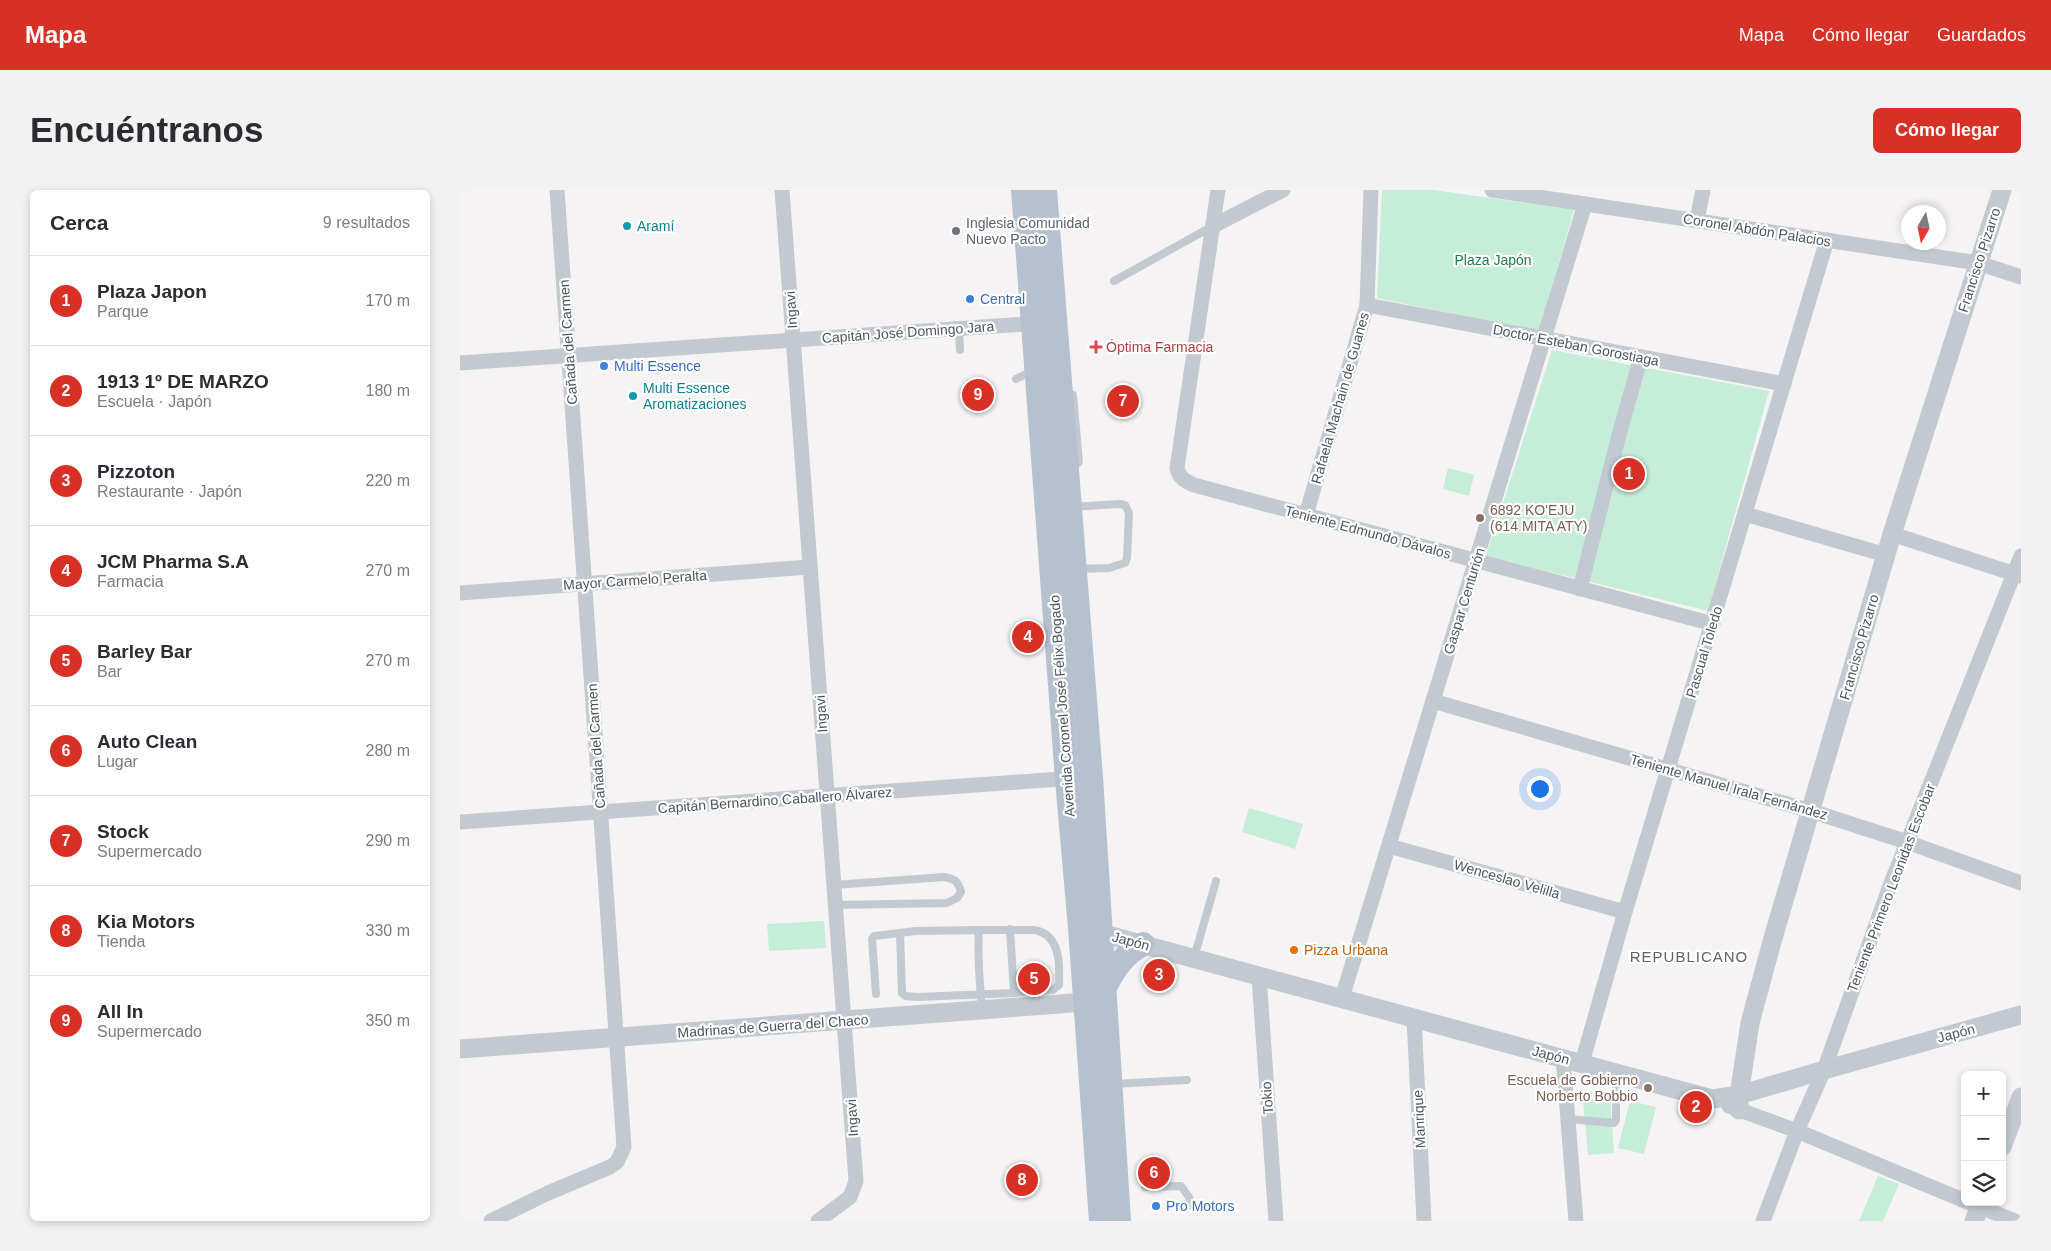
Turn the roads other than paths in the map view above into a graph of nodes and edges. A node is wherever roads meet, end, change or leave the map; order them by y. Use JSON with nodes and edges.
{"nodes":[{"id":1,"x":557,"y":190,"type":"edge"},
{"id":2,"x":782,"y":190,"type":"edge"},
{"id":3,"x":1024,"y":190,"type":"edge"},
{"id":4,"x":1045,"y":190,"type":"edge"},
{"id":5,"x":1218,"y":190,"type":"edge"},
{"id":6,"x":1283,"y":190,"type":"edge"},
{"id":7,"x":1372,"y":190,"type":"edge"},
{"id":8,"x":1492,"y":190,"type":"edge"},
{"id":9,"x":1703,"y":190,"type":"edge"},
{"id":10,"x":2002,"y":190,"type":"edge"},
{"id":11,"x":1512,"y":192,"type":"edge"},
{"id":12,"x":1585,"y":204,"type":"junction"},
{"id":13,"x":1697,"y":220,"type":"junction"},
{"id":14,"x":1213,"y":226,"type":"junction"},
{"id":15,"x":1827,"y":240,"type":"junction"},
{"id":16,"x":1978,"y":263,"type":"junction"},
{"id":17,"x":2021,"y":277,"type":"edge"},
{"id":18,"x":1114,"y":281,"type":"dead end"},
{"id":19,"x":1368,"y":305,"type":"junction"},
{"id":20,"x":1056,"y":322,"type":"junction"},
{"id":21,"x":1033,"y":324,"type":"junction"},
{"id":22,"x":959,"y":328,"type":"junction"},
{"id":23,"x":1544,"y":338,"type":"junction"},
{"id":24,"x":793,"y":340,"type":"junction"},
{"id":25,"x":960,"y":350,"type":"dead end"},
{"id":26,"x":568,"y":356,"type":"junction"},
{"id":27,"x":1640,"y":357,"type":"junction"},
{"id":28,"x":460,"y":363,"type":"edge"},
{"id":29,"x":1072,"y":384,"type":"dead end"},
{"id":30,"x":1784,"y":384,"type":"junction"},
{"id":31,"x":1068,"y":473,"type":"junction"},
{"id":32,"x":1070,"y":507,"type":"junction"},
{"id":33,"x":1745,"y":514,"type":"junction"},
{"id":34,"x":1306,"y":515,"type":"junction"},
{"id":35,"x":1892,"y":534,"type":"junction"},
{"id":36,"x":1886,"y":554,"type":"junction"},
{"id":37,"x":2021,"y":556,"type":"edge"},
{"id":38,"x":1476,"y":561,"type":"junction"},
{"id":39,"x":810,"y":567,"type":"junction"},
{"id":40,"x":1075,"y":569,"type":"junction"},
{"id":41,"x":2018,"y":575,"type":"edge"},
{"id":42,"x":585,"y":584,"type":"junction"},
{"id":43,"x":1580,"y":589,"type":"junction"},
{"id":44,"x":460,"y":593,"type":"edge"},
{"id":45,"x":1713,"y":624,"type":"junction"},
{"id":46,"x":1433,"y":702,"type":"junction"},
{"id":47,"x":1667,"y":769,"type":"junction"},
{"id":48,"x":1091,"y":777,"type":"junction"},
{"id":49,"x":1067,"y":779,"type":"junction"},
{"id":50,"x":828,"y":796,"type":"junction"},
{"id":51,"x":1811,"y":811,"type":"junction"},
{"id":52,"x":601,"y":812,"type":"junction"},
{"id":53,"x":460,"y":822,"type":"edge"},
{"id":54,"x":1907,"y":842,"type":"junction"},
{"id":55,"x":1389,"y":846,"type":"junction"},
{"id":56,"x":1216,"y":881,"type":"dead end"},
{"id":57,"x":2021,"y":883,"type":"edge"},
{"id":58,"x":834,"y":885,"type":"junction"},
{"id":59,"x":835,"y":905,"type":"junction"},
{"id":60,"x":1625,"y":912,"type":"junction"},
{"id":61,"x":1010,"y":929,"type":"junction"},
{"id":62,"x":978,"y":930,"type":"junction"},
{"id":63,"x":1090,"y":930,"type":"junction"},
{"id":64,"x":900,"y":933,"type":"junction"},
{"id":65,"x":1143,"y":944,"type":"junction"},
{"id":66,"x":1194,"y":958,"type":"junction"},
{"id":67,"x":1259,"y":976,"type":"junction"},
{"id":68,"x":1014,"y":993,"type":"junction"},
{"id":69,"x":876,"y":994,"type":"dead end"},
{"id":70,"x":1095,"y":996,"type":"junction"},
{"id":71,"x":1342,"y":998,"type":"junction"},
{"id":72,"x":981,"y":1002,"type":"junction"},
{"id":73,"x":2021,"y":1015,"type":"edge"},
{"id":74,"x":1414,"y":1018,"type":"junction"},
{"id":75,"x":844,"y":1021,"type":"junction"},
{"id":76,"x":616,"y":1038,"type":"junction"},
{"id":77,"x":460,"y":1049,"type":"edge"},
{"id":78,"x":1564,"y":1058,"type":"junction"},
{"id":79,"x":1582,"y":1063,"type":"junction"},
{"id":80,"x":1824,"y":1070,"type":"junction"},
{"id":81,"x":1616,"y":1073,"type":"junction"},
{"id":82,"x":1187,"y":1080,"type":"dead end"},
{"id":83,"x":1110,"y":1085,"type":"junction"},
{"id":84,"x":2021,"y":1098,"type":"edge"},
{"id":85,"x":1739,"y":1102,"type":"junction"},
{"id":86,"x":1568,"y":1119,"type":"junction"},
{"id":87,"x":1797,"y":1131,"type":"junction"},
{"id":88,"x":2006,"y":1137,"type":"edge"},
{"id":89,"x":1145,"y":1187,"type":"dead end"},
{"id":90,"x":1192,"y":1205,"type":"dead end"},
{"id":91,"x":1974,"y":1207,"type":"edge"},
{"id":92,"x":1108,"y":1209,"type":"edge"},
{"id":93,"x":491,"y":1221,"type":"edge"},
{"id":94,"x":818,"y":1221,"type":"edge"},
{"id":95,"x":1276,"y":1221,"type":"edge"},
{"id":96,"x":1424,"y":1221,"type":"edge"},
{"id":97,"x":1576,"y":1221,"type":"edge"},
{"id":98,"x":1763,"y":1221,"type":"edge"},
{"id":99,"x":2015,"y":1221,"type":"edge"}],
"edges":[{"from":1,"to":26,"type":"street","name":"Cañada del Carmen"},
{"from":2,"to":24,"type":"street","name":"Ingavi"},
{"from":3,"to":21,"type":"main road","name":"Avenida Coronel José Félix Bogado"},
{"from":4,"to":20,"type":"main road","name":"Avenida Coronel José Félix Bogado"},
{"from":5,"to":14,"type":"street"},
{"from":6,"to":14,"type":"street"},
{"from":7,"to":19,"type":"street","name":"Rafaela Machain de Guanes"},
{"from":8,"to":11,"type":"street","name":"Coronel Abdón Palacios"},
{"from":9,"to":13,"type":"street"},
{"from":10,"to":16,"type":"street","name":"Francisco Pizarro"},
{"from":11,"to":12,"type":"street","name":"Coronel Abdón Palacios"},
{"from":12,"to":13,"type":"street","name":"Coronel Abdón Palacios"},
{"from":12,"to":23,"type":"street","name":"Gaspar Centurión"},
{"from":13,"to":15,"type":"street","name":"Coronel Abdón Palacios"},
{"from":14,"to":18,"type":"lane"},
{"from":14,"to":34,"type":"street","name":"Teniente Edmundo Dávalos"},
{"from":15,"to":16,"type":"street","name":"Coronel Abdón Palacios"},
{"from":15,"to":30,"type":"street","name":"Pascual Toledo"},
{"from":16,"to":17,"type":"street","name":"Coronel Abdón Palacios"},
{"from":16,"to":35,"type":"street","name":"Francisco Pizarro"},
{"from":19,"to":23,"type":"street","name":"Doctor Esteban Gorostiaga"},
{"from":19,"to":34,"type":"street","name":"Rafaela Machain de Guanes"},
{"from":20,"to":21,"type":"street","name":"Capitán José Domingo Jara"},
{"from":20,"to":31,"type":"main road","name":"Avenida Coronel José Félix Bogado"},
{"from":21,"to":22,"type":"street","name":"Capitán José Domingo Jara"},
{"from":21,"to":49,"type":"main road","name":"Avenida Coronel José Félix Bogado"},
{"from":22,"to":24,"type":"street","name":"Capitán José Domingo Jara"},
{"from":22,"to":25,"type":"lane"},
{"from":23,"to":27,"type":"street","name":"Doctor Esteban Gorostiaga"},
{"from":23,"to":38,"type":"street","name":"Gaspar Centurión"},
{"from":24,"to":26,"type":"street","name":"Capitán José Domingo Jara"},
{"from":24,"to":39,"type":"street","name":"Ingavi"},
{"from":26,"to":28,"type":"street","name":"Capitán José Domingo Jara"},
{"from":26,"to":42,"type":"street","name":"Cañada del Carmen"},
{"from":27,"to":30,"type":"street","name":"Doctor Esteban Gorostiaga"},
{"from":27,"to":43,"type":"street"},
{"from":29,"to":31,"type":"lane"},
{"from":30,"to":33,"type":"street","name":"Pascual Toledo"},
{"from":31,"to":32,"type":"main road","name":"Avenida Coronel José Félix Bogado"},
{"from":32,"to":40,"type":"main road","name":"Avenida Coronel José Félix Bogado"},
{"from":32,"to":40,"type":"lane"},
{"from":33,"to":36,"type":"street"},
{"from":33,"to":45,"type":"street","name":"Pascual Toledo"},
{"from":34,"to":38,"type":"street","name":"Teniente Edmundo Dávalos"},
{"from":35,"to":36,"type":"street","name":"Francisco Pizarro"},
{"from":35,"to":41,"type":"street"},
{"from":36,"to":51,"type":"street","name":"Francisco Pizarro"},
{"from":37,"to":41,"type":"street","name":"Teniente Primero Leonidas Escobar"},
{"from":38,"to":43,"type":"street","name":"Teniente Edmundo Dávalos"},
{"from":38,"to":46,"type":"street","name":"Gaspar Centurión"},
{"from":39,"to":42,"type":"street","name":"Mayor Carmelo Peralta"},
{"from":39,"to":50,"type":"street","name":"Ingavi"},
{"from":40,"to":48,"type":"main road","name":"Avenida Coronel José Félix Bogado"},
{"from":41,"to":54,"type":"street","name":"Teniente Primero Leonidas Escobar"},
{"from":42,"to":44,"type":"street","name":"Mayor Carmelo Peralta"},
{"from":42,"to":52,"type":"street","name":"Cañada del Carmen"},
{"from":43,"to":45,"type":"street","name":"Teniente Edmundo Dávalos"},
{"from":45,"to":47,"type":"street","name":"Pascual Toledo"},
{"from":46,"to":47,"type":"street","name":"Teniente Manuel Irala Fernández"},
{"from":46,"to":55,"type":"street","name":"Gaspar Centurión"},
{"from":47,"to":51,"type":"street","name":"Teniente Manuel Irala Fernández"},
{"from":47,"to":60,"type":"street","name":"Pascual Toledo"},
{"from":48,"to":49,"type":"street","name":"Capitán Bernardino Caballero Álvarez"},
{"from":48,"to":63,"type":"main road","name":"Avenida Coronel José Félix Bogado"},
{"from":49,"to":50,"type":"street","name":"Capitán Bernardino Caballero Álvarez"},
{"from":49,"to":63,"type":"main road","name":"Avenida Coronel José Félix Bogado"},
{"from":50,"to":52,"type":"street","name":"Capitán Bernardino Caballero Álvarez"},
{"from":50,"to":58,"type":"street","name":"Ingavi"},
{"from":51,"to":54,"type":"street","name":"Teniente Manuel Irala Fernández"},
{"from":51,"to":85,"type":"street","name":"Francisco Pizarro"},
{"from":52,"to":53,"type":"street","name":"Capitán Bernardino Caballero Álvarez"},
{"from":52,"to":76,"type":"street","name":"Cañada del Carmen"},
{"from":54,"to":57,"type":"street","name":"Teniente Manuel Irala Fernández"},
{"from":54,"to":80,"type":"street","name":"Teniente Primero Leonidas Escobar"},
{"from":55,"to":60,"type":"street","name":"Wenceslao Velilla"},
{"from":55,"to":71,"type":"street","name":"Gaspar Centurión"},
{"from":56,"to":66,"type":"lane"},
{"from":58,"to":59,"type":"street","name":"Ingavi"},
{"from":58,"to":59,"type":"lane"},
{"from":59,"to":75,"type":"street","name":"Ingavi"},
{"from":60,"to":79,"type":"street","name":"Pascual Toledo"},
{"from":61,"to":62,"type":"lane"},
{"from":61,"to":68,"type":"lane"},
{"from":61,"to":68,"type":"lane"},
{"from":62,"to":64,"type":"lane"},
{"from":62,"to":72,"type":"lane"},
{"from":63,"to":65,"type":"street","name":"Japón"},
{"from":63,"to":70,"type":"main road","name":"Avenida Coronel José Félix Bogado"},
{"from":64,"to":69,"type":"lane"},
{"from":64,"to":72,"type":"lane"},
{"from":65,"to":66,"type":"street","name":"Japón"},
{"from":65,"to":70,"type":"main road"},
{"from":66,"to":67,"type":"street","name":"Japón"},
{"from":67,"to":71,"type":"street","name":"Japón"},
{"from":67,"to":95,"type":"street","name":"Tokio"},
{"from":68,"to":72,"type":"lane"},
{"from":70,"to":72,"type":"street","name":"Madrinas de Guerra del Chaco"},
{"from":70,"to":83,"type":"main road","name":"Avenida Coronel José Félix Bogado"},
{"from":70,"to":92,"type":"main road","name":"Avenida Coronel José Félix Bogado"},
{"from":71,"to":74,"type":"street","name":"Japón"},
{"from":72,"to":75,"type":"street","name":"Madrinas de Guerra del Chaco"},
{"from":73,"to":80,"type":"street","name":"Japón"},
{"from":74,"to":78,"type":"street","name":"Japón"},
{"from":74,"to":96,"type":"street","name":"Manrique"},
{"from":75,"to":76,"type":"street","name":"Madrinas de Guerra del Chaco"},
{"from":75,"to":94,"type":"street","name":"Ingavi"},
{"from":76,"to":77,"type":"street","name":"Madrinas de Guerra del Chaco"},
{"from":76,"to":93,"type":"street","name":"Cañada del Carmen"},
{"from":78,"to":79,"type":"street","name":"Japón"},
{"from":78,"to":86,"type":"street"},
{"from":79,"to":81,"type":"street","name":"Japón"},
{"from":80,"to":85,"type":"street","name":"Japón"},
{"from":80,"to":87,"type":"street","name":"Teniente Primero Leonidas Escobar"},
{"from":81,"to":85,"type":"street","name":"Japón"},
{"from":81,"to":86,"type":"lane"},
{"from":82,"to":83,"type":"lane"},
{"from":83,"to":92,"type":"main road","name":"Avenida Coronel José Félix Bogado"},
{"from":84,"to":88,"type":"street"},
{"from":85,"to":87,"type":"street"},
{"from":86,"to":97,"type":"street"},
{"from":87,"to":91,"type":"street"},
{"from":87,"to":98,"type":"street","name":"Teniente Primero Leonidas Escobar"},
{"from":89,"to":90,"type":"lane"},
{"from":91,"to":99,"type":"street"}]}
